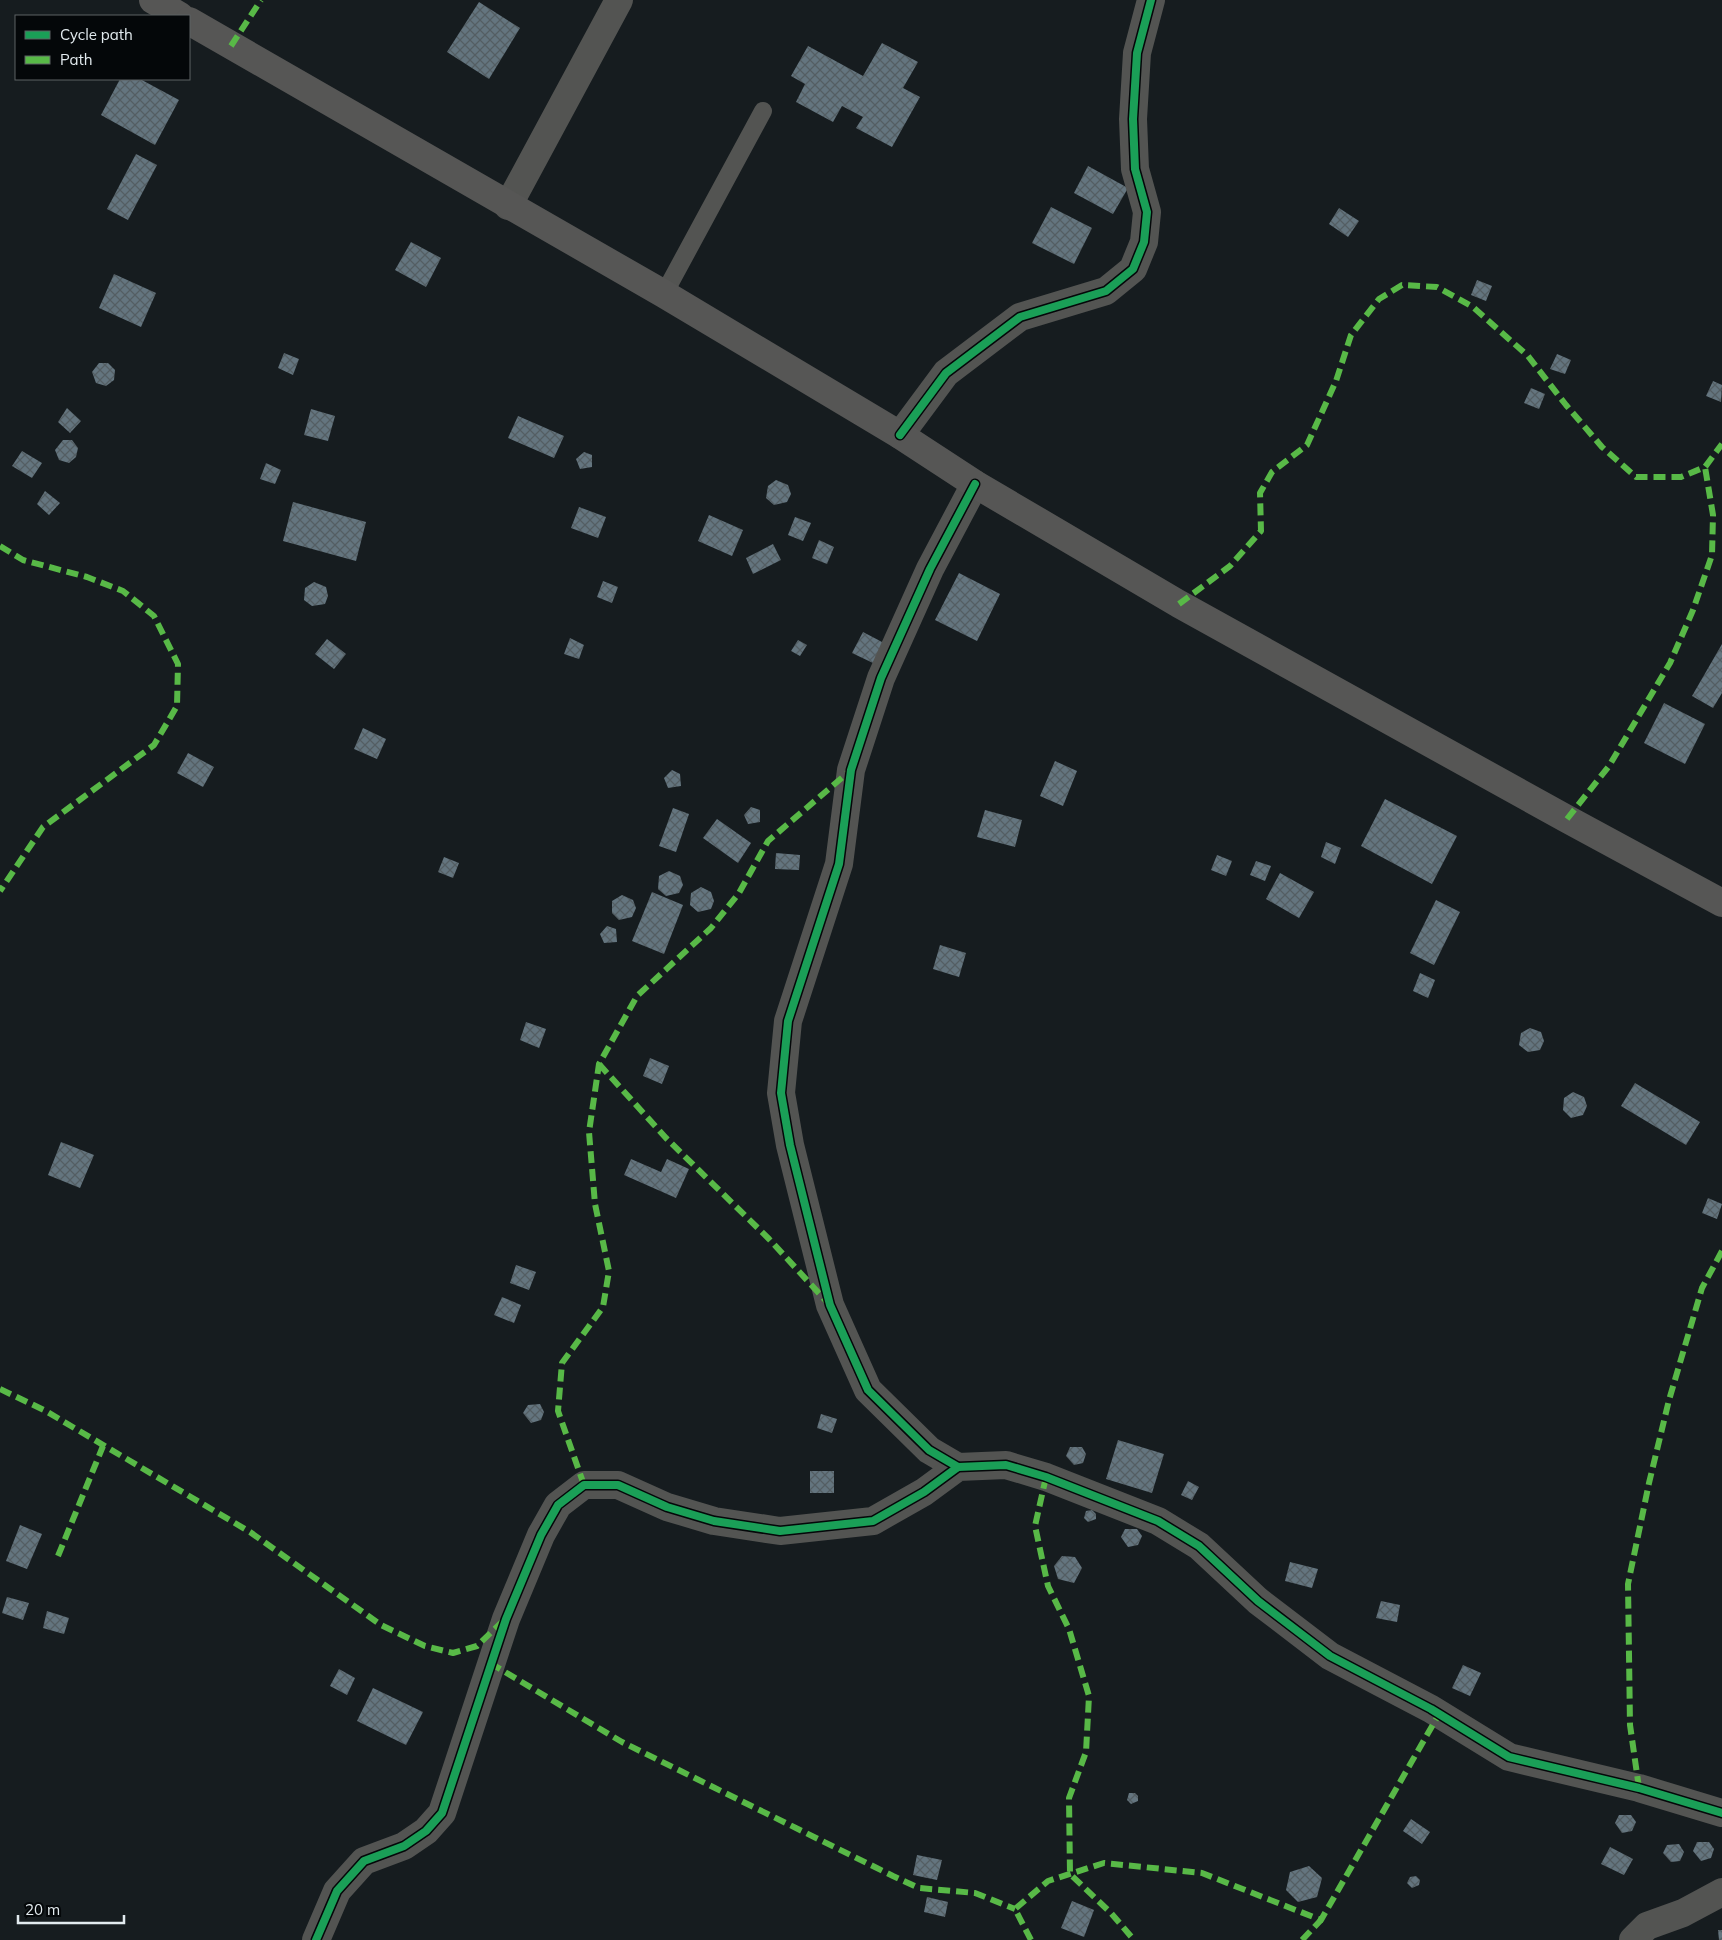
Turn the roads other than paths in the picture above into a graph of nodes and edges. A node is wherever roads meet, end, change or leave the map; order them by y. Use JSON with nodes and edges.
{"nodes":[{"id":1,"x":153,"y":0,"type":"edge"},
{"id":2,"x":618,"y":0,"type":"edge"},
{"id":3,"x":1151,"y":0,"type":"edge"},
{"id":4,"x":178,"y":15,"type":"edge"},
{"id":5,"x":190,"y":22,"type":"edge"},
{"id":6,"x":763,"y":111,"type":"dead end"},
{"id":7,"x":508,"y":206,"type":"junction"},
{"id":8,"x":664,"y":294,"type":"junction"},
{"id":9,"x":900,"y":435,"type":"junction"},
{"id":10,"x":975,"y":484,"type":"junction"},
{"id":11,"x":1722,"y":903,"type":"edge"},
{"id":12,"x":958,"y":1467,"type":"junction"},
{"id":13,"x":1722,"y":1813,"type":"edge"},
{"id":14,"x":1722,"y":1892,"type":"edge"},
{"id":15,"x":316,"y":1940,"type":"edge"},
{"id":16,"x":1634,"y":1940,"type":"edge"}],
"edges":[{"from":1,"to":4,"type":"main road"},
{"from":2,"to":7,"type":"street"},
{"from":3,"to":9,"type":"street"},
{"from":5,"to":7,"type":"main road"},
{"from":6,"to":8,"type":"lane"},
{"from":7,"to":8,"type":"main road"},
{"from":8,"to":9,"type":"main road"},
{"from":9,"to":10,"type":"main road"},
{"from":10,"to":11,"type":"main road"},
{"from":10,"to":12,"type":"street"},
{"from":12,"to":13,"type":"street"},
{"from":12,"to":15,"type":"street"},
{"from":14,"to":16,"type":"street"}]}
